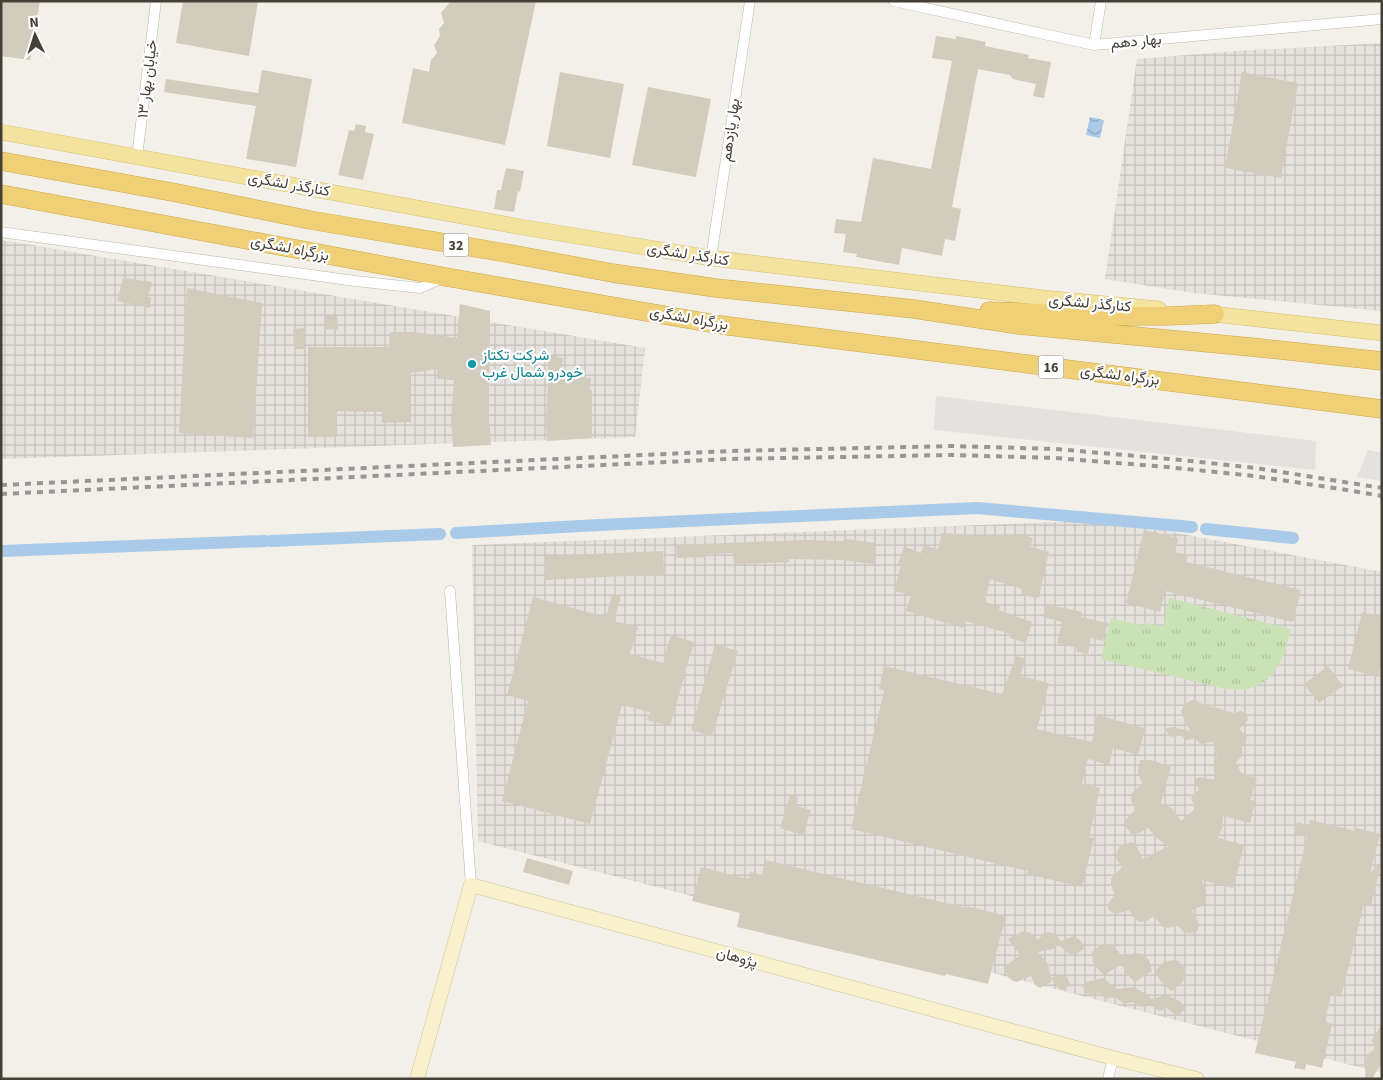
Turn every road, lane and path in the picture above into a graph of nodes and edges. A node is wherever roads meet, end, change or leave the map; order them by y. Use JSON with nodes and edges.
{"nodes":[{"id":1,"x":156,"y":1,"type":"edge"},
{"id":2,"x":750,"y":1,"type":"edge"},
{"id":3,"x":894,"y":1,"type":"edge"},
{"id":4,"x":1100,"y":1,"type":"edge"},
{"id":5,"x":1382,"y":19,"type":"edge"},
{"id":6,"x":1094,"y":44,"type":"junction"},
{"id":7,"x":1,"y":132,"type":"edge"},
{"id":8,"x":137,"y":157,"type":"junction"},
{"id":9,"x":1,"y":161,"type":"edge"},
{"id":10,"x":1,"y":194,"type":"edge"},
{"id":11,"x":1,"y":232,"type":"edge"},
{"id":12,"x":711,"y":258,"type":"junction"},
{"id":13,"x":446,"y":277,"type":"junction"},
{"id":14,"x":914,"y":309,"type":"junction"},
{"id":15,"x":1216,"y":314,"type":"junction"},
{"id":16,"x":721,"y":324,"type":"joint"},
{"id":17,"x":1382,"y":333,"type":"edge"},
{"id":18,"x":1382,"y":361,"type":"edge"},
{"id":19,"x":1382,"y":409,"type":"edge"},
{"id":20,"x":450,"y":591,"type":"dead end"},
{"id":21,"x":471,"y":885,"type":"junction"},
{"id":22,"x":1113,"y":1058,"type":"junction"},
{"id":23,"x":417,"y":1079,"type":"edge"},
{"id":24,"x":1108,"y":1079,"type":"edge"},
{"id":25,"x":1197,"y":1079,"type":"edge"}],
"edges":[{"from":1,"to":8,"type":"street","name":"خیابان بهار ۱۳"},
{"from":2,"to":12,"type":"street","name":"بهار یازدهم"},
{"from":3,"to":6,"type":"street","name":"بهار دهم"},
{"from":4,"to":6,"type":"street"},
{"from":5,"to":6,"type":"street","name":"بهار دهم"},
{"from":7,"to":8,"type":"main road","name":"کنارگذر لشگری"},
{"from":8,"to":12,"type":"main road","name":"کنارگذر لشگری"},
{"from":9,"to":14,"type":"highway","name":"بزرگراه لشگری","number":"32"},
{"from":10,"to":13,"type":"highway","name":"بزرگراه لشگری","number":"32"},
{"from":11,"to":13,"type":"street"},
{"from":12,"to":15,"type":"main road","name":"کنارگذر لشگری"},
{"from":13,"to":16,"type":"highway","name":"بزرگراه لشگری","number":"32"},
{"from":14,"to":15,"type":"highway"},
{"from":14,"to":18,"type":"highway","name":"بزرگراه لشگری"},
{"from":15,"to":17,"type":"main road","name":"کنارگذر لشگری"},
{"from":16,"to":19,"type":"highway","name":"بزرگراه لشگری","number":"16"},
{"from":20,"to":21,"type":"street"},
{"from":21,"to":22,"type":"main road","name":"پژوهان"},
{"from":21,"to":23,"type":"main road"},
{"from":22,"to":24,"type":"street"},
{"from":22,"to":25,"type":"main road","name":"پژوهان"}]}
